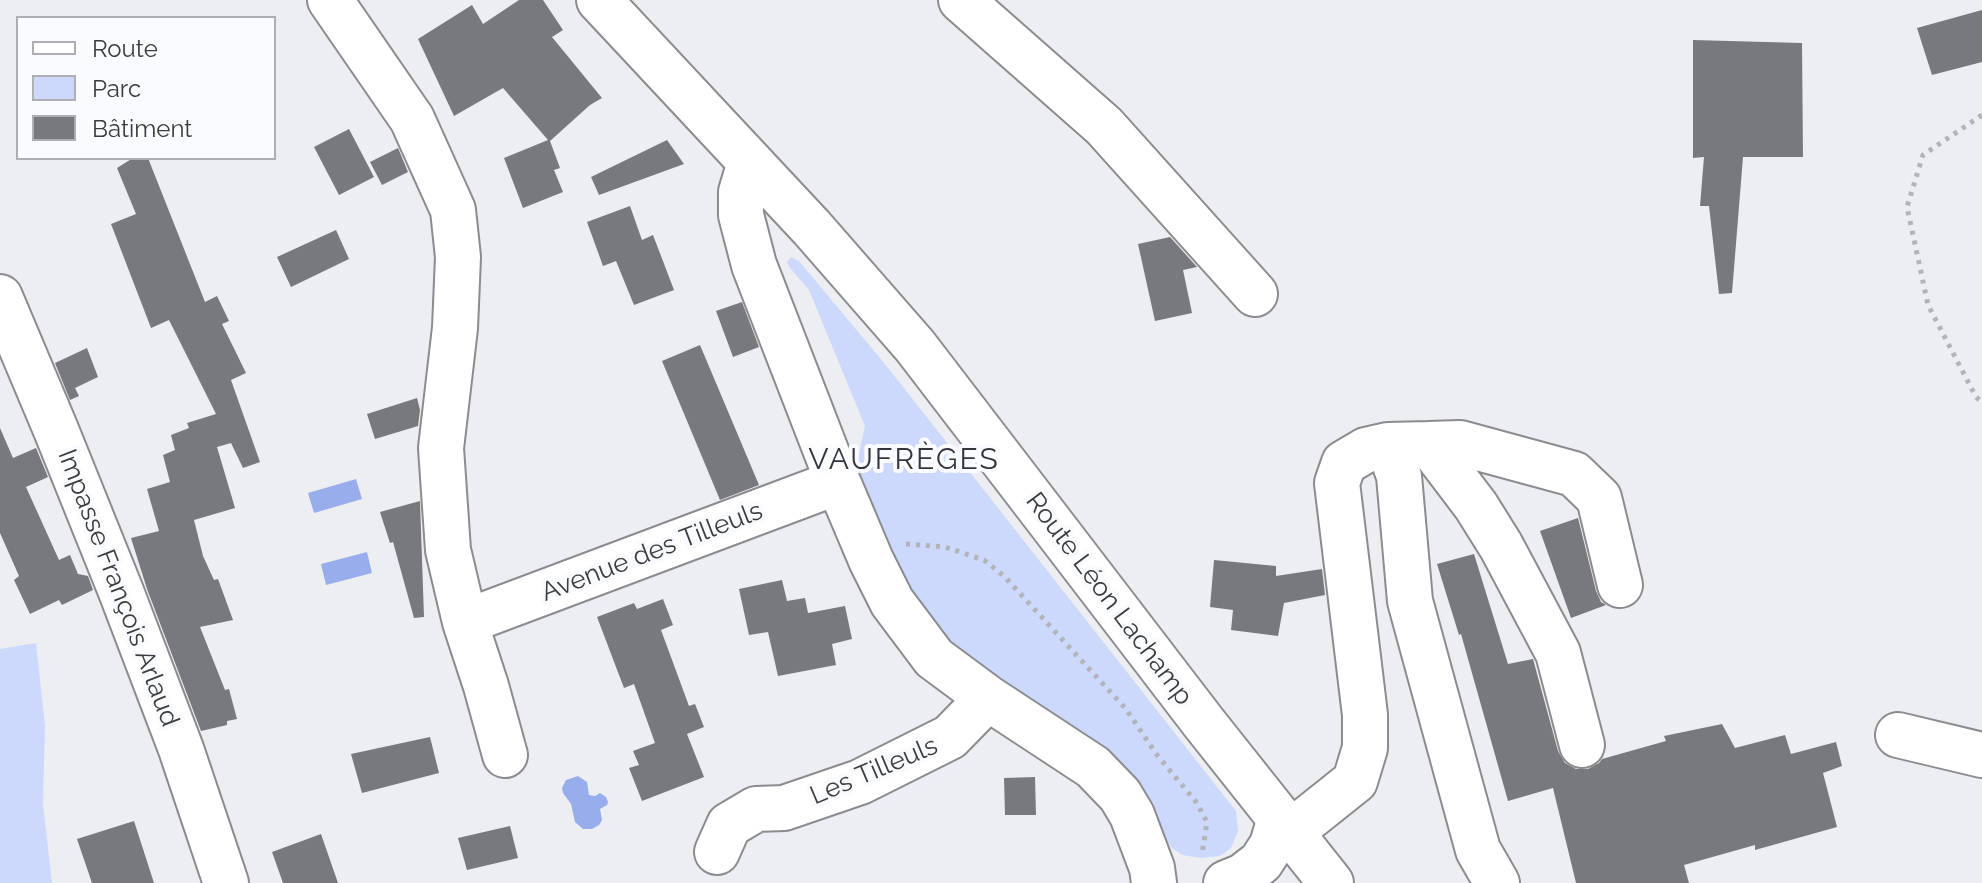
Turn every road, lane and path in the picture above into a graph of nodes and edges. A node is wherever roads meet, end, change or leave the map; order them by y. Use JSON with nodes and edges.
{"nodes":[{"id":1,"x":330,"y":0,"type":"edge"},
{"id":2,"x":599,"y":0,"type":"edge"},
{"id":3,"x":961,"y":0,"type":"edge"},
{"id":4,"x":1982,"y":115,"type":"edge"},
{"id":5,"x":750,"y":162,"type":"junction"},
{"id":6,"x":1255,"y":294,"type":"dead end"},
{"id":7,"x":0,"y":297,"type":"edge"},
{"id":8,"x":1982,"y":402,"type":"edge"},
{"id":9,"x":1409,"y":444,"type":"junction"},
{"id":10,"x":837,"y":478,"type":"junction"},
{"id":11,"x":864,"y":543,"type":"junction"},
{"id":12,"x":1620,"y":585,"type":"dead end"},
{"id":13,"x":465,"y":622,"type":"junction"},
{"id":14,"x":988,"y":698,"type":"junction"},
{"id":15,"x":1898,"y":735,"type":"dead end"},
{"id":16,"x":1582,"y":745,"type":"dead end"},
{"id":17,"x":505,"y":755,"type":"dead end"},
{"id":18,"x":1982,"y":755,"type":"edge"},
{"id":19,"x":1286,"y":825,"type":"junction"},
{"id":20,"x":717,"y":852,"type":"dead end"},
{"id":21,"x":1183,"y":875,"type":"edge"},
{"id":22,"x":226,"y":883,"type":"edge"},
{"id":23,"x":1331,"y":883,"type":"edge"},
{"id":24,"x":1497,"y":883,"type":"edge"}],
"edges":[{"from":1,"to":13,"type":"street"},
{"from":2,"to":5,"type":"street","name":"Route Léon Lachamp"},
{"from":3,"to":6,"type":"street"},
{"from":4,"to":8,"type":"path"},
{"from":5,"to":10,"type":"street"},
{"from":5,"to":19,"type":"street","name":"Route Léon Lachamp"},
{"from":7,"to":22,"type":"street","name":"Impasse François Arlaud"},
{"from":9,"to":12,"type":"street"},
{"from":9,"to":16,"type":"street"},
{"from":9,"to":19,"type":"street"},
{"from":9,"to":24,"type":"street"},
{"from":10,"to":11,"type":"street"},
{"from":10,"to":13,"type":"street","name":"Avenue des Tilleuls"},
{"from":11,"to":14,"type":"street"},
{"from":11,"to":21,"type":"path"},
{"from":13,"to":17,"type":"street"},
{"from":14,"to":20,"type":"street","name":"Les Tilleuls"},
{"from":14,"to":21,"type":"street"},
{"from":15,"to":18,"type":"street"},
{"from":19,"to":21,"type":"street"},
{"from":19,"to":23,"type":"street","name":"Route Léon Lachamp"}]}
